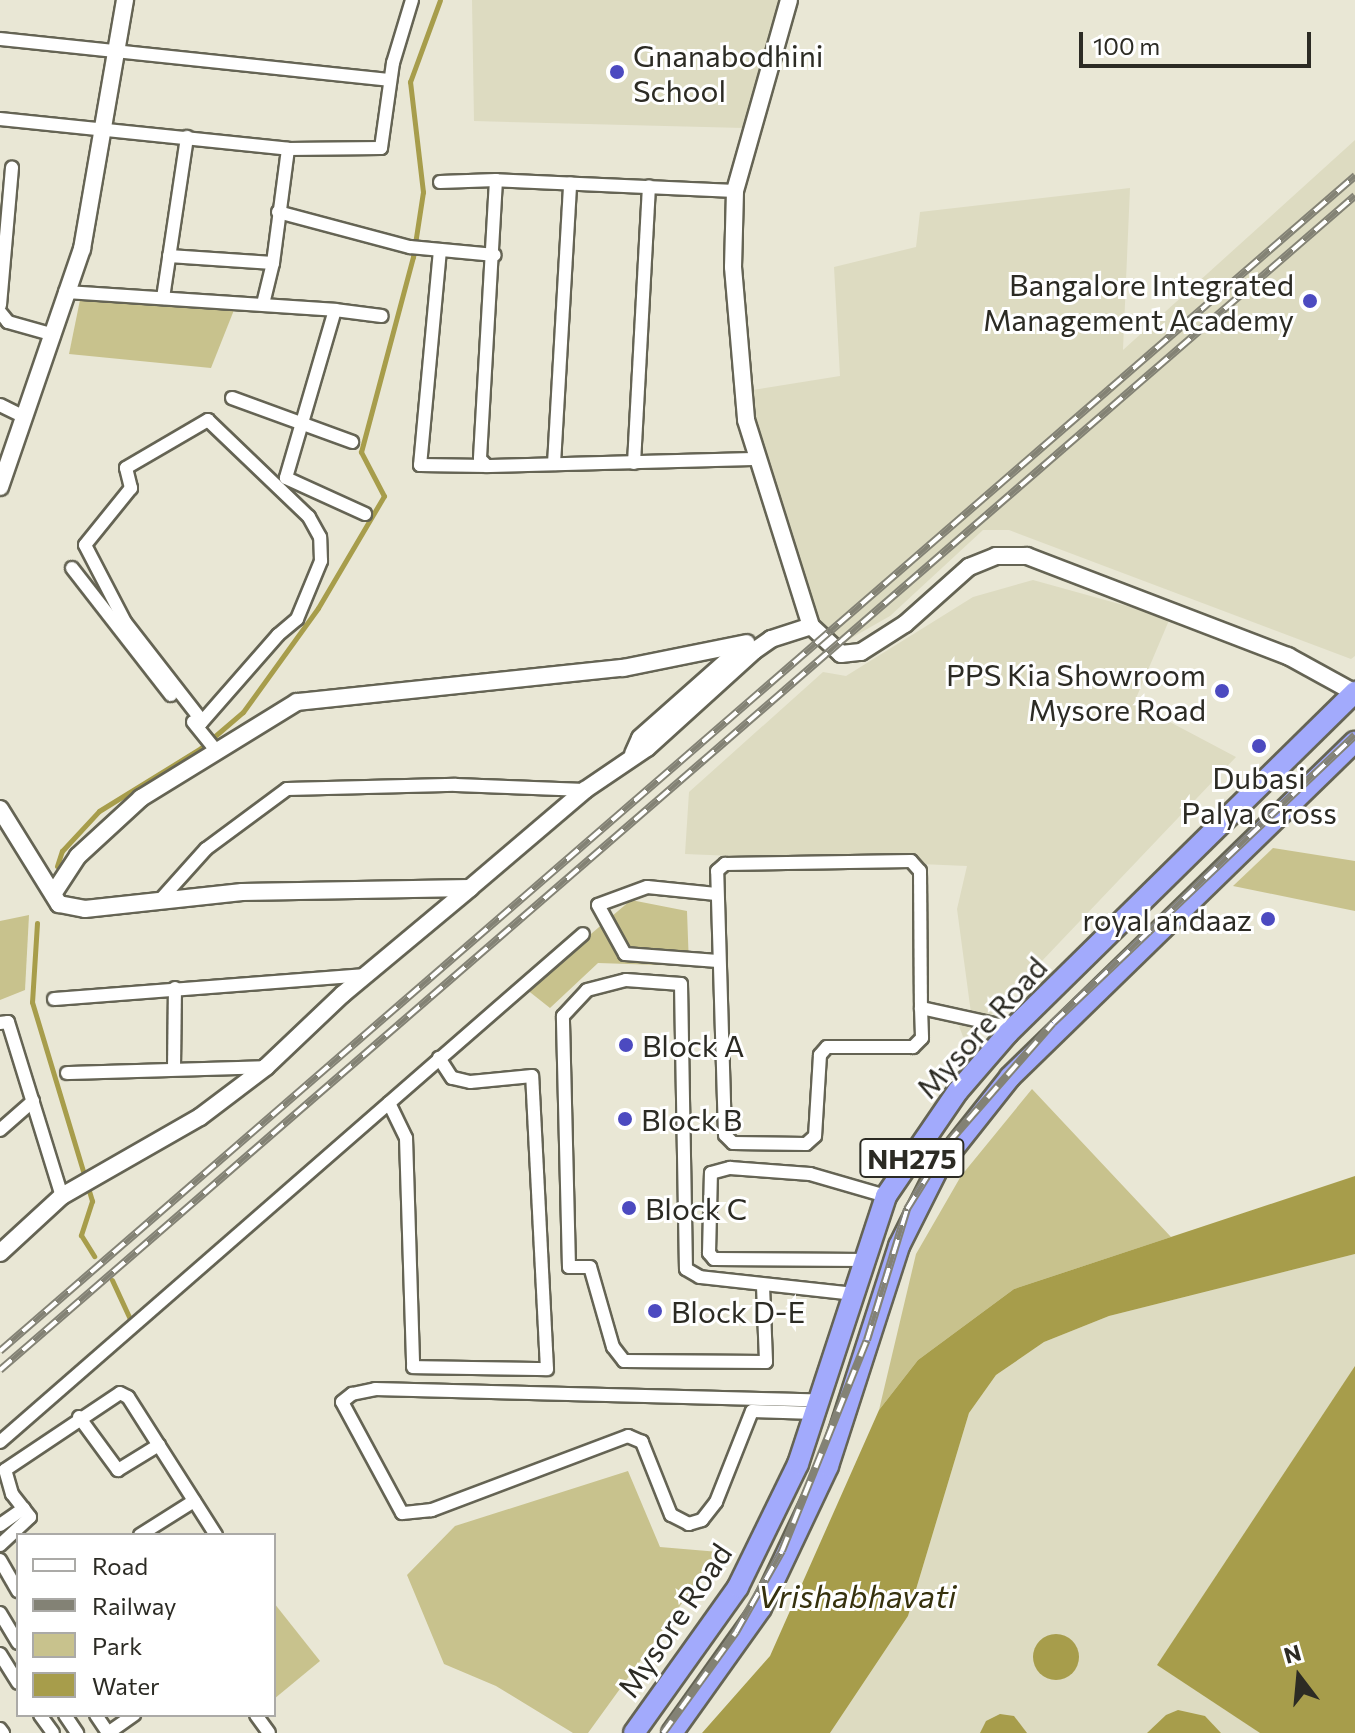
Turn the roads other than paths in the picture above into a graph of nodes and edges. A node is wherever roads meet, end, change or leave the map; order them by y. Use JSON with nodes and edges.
{"nodes":[{"id":1,"x":125,"y":0,"type":"edge"},
{"id":2,"x":412,"y":0,"type":"edge"},
{"id":3,"x":789,"y":0,"type":"edge"},
{"id":4,"x":0,"y":39,"type":"edge"},
{"id":5,"x":117,"y":51,"type":"junction"},
{"id":6,"x":390,"y":80,"type":"junction"},
{"id":7,"x":0,"y":119,"type":"edge"},
{"id":8,"x":105,"y":128,"type":"junction"},
{"id":9,"x":187,"y":137,"type":"junction"},
{"id":10,"x":288,"y":149,"type":"junction"},
{"id":11,"x":12,"y":168,"type":"dead end"},
{"id":12,"x":496,"y":180,"type":"junction"},
{"id":13,"x":440,"y":182,"type":"dead end"},
{"id":14,"x":570,"y":183,"type":"junction"},
{"id":15,"x":649,"y":186,"type":"junction"},
{"id":16,"x":735,"y":191,"type":"junction"},
{"id":17,"x":278,"y":212,"type":"junction"},
{"id":18,"x":440,"y":250,"type":"junction"},
{"id":19,"x":495,"y":255,"type":"junction"},
{"id":20,"x":169,"y":256,"type":"junction"},
{"id":21,"x":273,"y":263,"type":"junction"},
{"id":22,"x":65,"y":292,"type":"junction"},
{"id":23,"x":163,"y":298,"type":"junction"},
{"id":24,"x":263,"y":304,"type":"junction"},
{"id":25,"x":0,"y":305,"type":"edge"},
{"id":26,"x":335,"y":310,"type":"junction"},
{"id":27,"x":0,"y":312,"type":"edge"},
{"id":28,"x":382,"y":316,"type":"dead end"},
{"id":29,"x":54,"y":335,"type":"junction"},
{"id":30,"x":232,"y":398,"type":"dead end"},
{"id":31,"x":0,"y":405,"type":"edge"},
{"id":32,"x":25,"y":417,"type":"junction"},
{"id":33,"x":300,"y":421,"type":"junction"},
{"id":34,"x":352,"y":442,"type":"dead end"},
{"id":35,"x":756,"y":459,"type":"junction"},
{"id":36,"x":634,"y":463,"type":"junction"},
{"id":37,"x":554,"y":464,"type":"junction"},
{"id":38,"x":487,"y":466,"type":"junction"},
{"id":39,"x":0,"y":487,"type":"edge"},
{"id":40,"x":365,"y":514,"type":"dead end"},
{"id":41,"x":72,"y":568,"type":"dead end"},
{"id":42,"x":116,"y":617,"type":"junction"},
{"id":43,"x":811,"y":626,"type":"junction"},
{"id":44,"x":747,"y":643,"type":"junction"},
{"id":45,"x":1355,"y":693,"type":"edge"},
{"id":46,"x":199,"y":724,"type":"junction"},
{"id":47,"x":1355,"y":742,"type":"edge"},
{"id":48,"x":213,"y":746,"type":"junction"},
{"id":49,"x":633,"y":754,"type":"junction"},
{"id":50,"x":585,"y":790,"type":"junction"},
{"id":51,"x":0,"y":809,"type":"edge"},
{"id":52,"x":470,"y":888,"type":"junction"},
{"id":53,"x":53,"y":894,"type":"junction"},
{"id":54,"x":716,"y":894,"type":"junction"},
{"id":55,"x":162,"y":898,"type":"junction"},
{"id":56,"x":583,"y":934,"type":"dead end"},
{"id":57,"x":718,"y":961,"type":"junction"},
{"id":58,"x":366,"y":975,"type":"junction"},
{"id":59,"x":175,"y":988,"type":"junction"},
{"id":60,"x":54,"y":999,"type":"dead end"},
{"id":61,"x":921,"y":1008,"type":"junction"},
{"id":62,"x":0,"y":1023,"type":"edge"},
{"id":63,"x":1013,"y":1028,"type":"junction"},
{"id":64,"x":439,"y":1058,"type":"junction"},
{"id":65,"x":266,"y":1067,"type":"junction"},
{"id":66,"x":174,"y":1068,"type":"junction"},
{"id":67,"x":67,"y":1073,"type":"dead end"},
{"id":68,"x":33,"y":1101,"type":"junction"},
{"id":69,"x":389,"y":1103,"type":"junction"},
{"id":70,"x":0,"y":1130,"type":"edge"},
{"id":71,"x":62,"y":1196,"type":"junction"},
{"id":72,"x":886,"y":1196,"type":"junction"},
{"id":73,"x":0,"y":1253,"type":"edge"},
{"id":74,"x":864,"y":1260,"type":"junction"},
{"id":75,"x":763,"y":1286,"type":"junction"},
{"id":76,"x":853,"y":1294,"type":"junction"},
{"id":77,"x":755,"y":1396,"type":"junction"},
{"id":78,"x":817,"y":1407,"type":"junction"},
{"id":79,"x":752,"y":1411,"type":"junction"},
{"id":80,"x":79,"y":1417,"type":"junction"},
{"id":81,"x":0,"y":1442,"type":"edge"},
{"id":82,"x":159,"y":1445,"type":"junction"},
{"id":83,"x":12,"y":1494,"type":"junction"},
{"id":84,"x":194,"y":1501,"type":"junction"},
{"id":85,"x":0,"y":1502,"type":"edge"},
{"id":86,"x":24,"y":1508,"type":"junction"},
{"id":87,"x":0,"y":1525,"type":"edge"},
{"id":88,"x":143,"y":1533,"type":"edge"},
{"id":89,"x":215,"y":1533,"type":"edge"},
{"id":90,"x":0,"y":1545,"type":"edge"},
{"id":91,"x":0,"y":1560,"type":"edge"},
{"id":92,"x":16,"y":1588,"type":"edge"},
{"id":93,"x":0,"y":1613,"type":"edge"},
{"id":94,"x":16,"y":1640,"type":"edge"},
{"id":95,"x":0,"y":1654,"type":"edge"},
{"id":96,"x":16,"y":1680,"type":"edge"},
{"id":97,"x":131,"y":1717,"type":"edge"},
{"id":98,"x":108,"y":1733,"type":"edge"},
{"id":99,"x":634,"y":1733,"type":"edge"},
{"id":100,"x":672,"y":1733,"type":"edge"}],
"edges":[{"from":1,"to":5,"type":"street"},
{"from":2,"to":6,"type":"street"},
{"from":3,"to":16,"type":"street"},
{"from":4,"to":5,"type":"street"},
{"from":5,"to":6,"type":"street"},
{"from":5,"to":8,"type":"street"},
{"from":6,"to":10,"type":"street"},
{"from":7,"to":8,"type":"street"},
{"from":8,"to":9,"type":"street"},
{"from":8,"to":22,"type":"street"},
{"from":9,"to":10,"type":"street"},
{"from":9,"to":20,"type":"street"},
{"from":10,"to":17,"type":"street"},
{"from":11,"to":25,"type":"street"},
{"from":12,"to":13,"type":"street"},
{"from":12,"to":14,"type":"street"},
{"from":12,"to":19,"type":"street"},
{"from":14,"to":15,"type":"street"},
{"from":14,"to":37,"type":"street"},
{"from":15,"to":16,"type":"street"},
{"from":15,"to":36,"type":"street"},
{"from":16,"to":35,"type":"street"},
{"from":17,"to":18,"type":"street"},
{"from":17,"to":21,"type":"street"},
{"from":18,"to":19,"type":"street"},
{"from":18,"to":38,"type":"street"},
{"from":19,"to":38,"type":"street"},
{"from":20,"to":21,"type":"street"},
{"from":20,"to":23,"type":"street"},
{"from":21,"to":24,"type":"street"},
{"from":22,"to":23,"type":"street"},
{"from":22,"to":29,"type":"street"},
{"from":23,"to":24,"type":"street"},
{"from":24,"to":26,"type":"street"},
{"from":26,"to":28,"type":"street"},
{"from":26,"to":33,"type":"street"},
{"from":27,"to":29,"type":"street"},
{"from":29,"to":32,"type":"street"},
{"from":30,"to":33,"type":"street"},
{"from":31,"to":32,"type":"street"},
{"from":32,"to":39,"type":"street"},
{"from":33,"to":34,"type":"street"},
{"from":33,"to":40,"type":"street"},
{"from":35,"to":36,"type":"street"},
{"from":35,"to":43,"type":"street"},
{"from":36,"to":37,"type":"street"},
{"from":37,"to":38,"type":"street"},
{"from":41,"to":42,"type":"street"},
{"from":42,"to":46,"type":"street"},
{"from":42,"to":46,"type":"street"},
{"from":43,"to":44,"type":"street"},
{"from":43,"to":45,"type":"street"},
{"from":43,"to":49,"type":"street"},
{"from":44,"to":48,"type":"street"},
{"from":44,"to":49,"type":"street"},
{"from":45,"to":63,"type":"highway","name":"Mysore Road","number":"NH275"},
{"from":46,"to":48,"type":"street"},
{"from":47,"to":100,"type":"highway","name":"Mysore Road","number":"NH275"},
{"from":48,"to":53,"type":"street"},
{"from":49,"to":50,"type":"street"},
{"from":50,"to":52,"type":"street"},
{"from":50,"to":55,"type":"street"},
{"from":51,"to":53,"type":"street"},
{"from":52,"to":55,"type":"street"},
{"from":52,"to":58,"type":"street"},
{"from":53,"to":55,"type":"street"},
{"from":54,"to":57,"type":"street"},
{"from":54,"to":57,"type":"street"},
{"from":54,"to":61,"type":"street"},
{"from":56,"to":64,"type":"street"},
{"from":57,"to":61,"type":"street"},
{"from":58,"to":59,"type":"street"},
{"from":58,"to":65,"type":"street"},
{"from":59,"to":60,"type":"street"},
{"from":59,"to":66,"type":"street"},
{"from":61,"to":63,"type":"street"},
{"from":62,"to":68,"type":"street"},
{"from":63,"to":72,"type":"highway","name":"Mysore Road","number":"NH275"},
{"from":64,"to":69,"type":"street"},
{"from":64,"to":69,"type":"street"},
{"from":65,"to":66,"type":"street"},
{"from":65,"to":71,"type":"street"},
{"from":66,"to":67,"type":"street"},
{"from":68,"to":70,"type":"street"},
{"from":68,"to":71,"type":"street"},
{"from":69,"to":81,"type":"street"},
{"from":71,"to":73,"type":"street"},
{"from":72,"to":74,"type":"highway","name":"Mysore Road","number":"NH275"},
{"from":72,"to":74,"type":"street"},
{"from":74,"to":76,"type":"highway","name":"Mysore Road","number":"NH275"},
{"from":75,"to":75,"type":"street"},
{"from":75,"to":76,"type":"street"},
{"from":76,"to":78,"type":"highway","name":"Mysore Road","number":"NH275"},
{"from":77,"to":78,"type":"street"},
{"from":77,"to":79,"type":"street"},
{"from":77,"to":79,"type":"street"},
{"from":78,"to":79,"type":"street"},
{"from":78,"to":99,"type":"highway","name":"Mysore Road","number":"NH275"},
{"from":80,"to":82,"type":"street"},
{"from":80,"to":82,"type":"street"},
{"from":80,"to":83,"type":"street"},
{"from":82,"to":84,"type":"street"},
{"from":83,"to":85,"type":"street"},
{"from":83,"to":86,"type":"street"},
{"from":84,"to":88,"type":"street"},
{"from":84,"to":89,"type":"street"},
{"from":86,"to":87,"type":"street"},
{"from":86,"to":90,"type":"street"},
{"from":91,"to":92,"type":"street"},
{"from":93,"to":94,"type":"street"},
{"from":95,"to":96,"type":"street"},
{"from":97,"to":98,"type":"street"}]}
